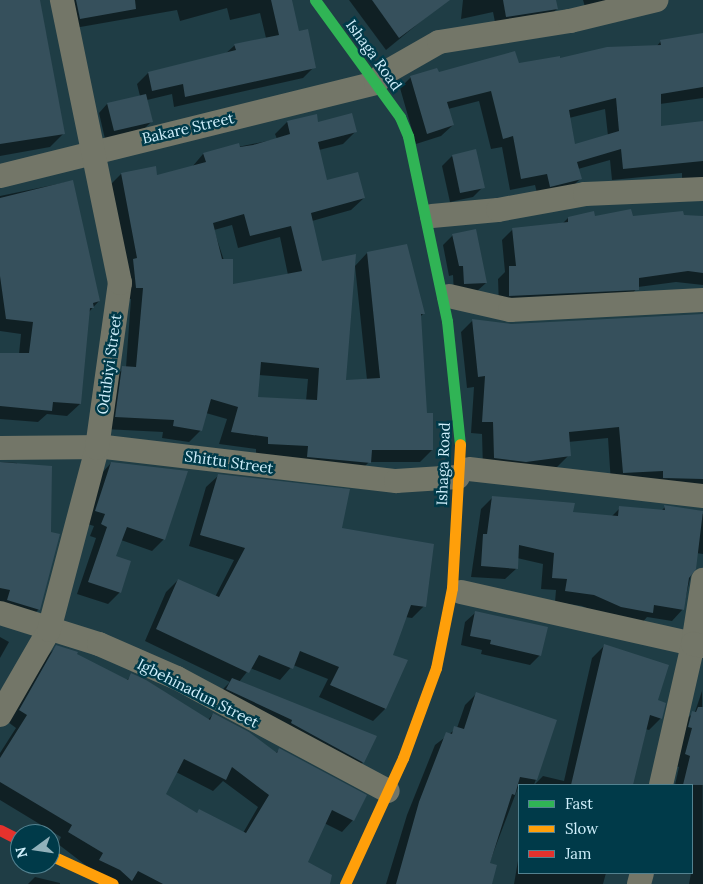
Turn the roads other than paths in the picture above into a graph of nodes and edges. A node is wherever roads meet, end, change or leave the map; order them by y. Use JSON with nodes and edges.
{"nodes":[{"id":1,"x":62,"y":0,"type":"edge"},
{"id":2,"x":315,"y":0,"type":"edge"},
{"id":3,"x":328,"y":0,"type":"edge"},
{"id":4,"x":657,"y":0,"type":"edge"},
{"id":5,"x":380,"y":79,"type":"junction"},
{"id":6,"x":92,"y":151,"type":"junction"},
{"id":7,"x":0,"y":176,"type":"edge"},
{"id":8,"x":703,"y":189,"type":"edge"},
{"id":9,"x":432,"y":216,"type":"junction"},
{"id":10,"x":449,"y":296,"type":"junction"},
{"id":11,"x":703,"y":300,"type":"edge"},
{"id":12,"x":0,"y":448,"type":"edge"},
{"id":13,"x":97,"y":448,"type":"junction"},
{"id":14,"x":464,"y":473,"type":"junction"},
{"id":15,"x":703,"y":496,"type":"edge"},
{"id":16,"x":703,"y":580,"type":"edge"},
{"id":17,"x":461,"y":592,"type":"junction"},
{"id":18,"x":0,"y":613,"type":"edge"},
{"id":19,"x":49,"y":630,"type":"junction"},
{"id":20,"x":698,"y":645,"type":"edge"},
{"id":21,"x":0,"y":715,"type":"edge"},
{"id":22,"x":662,"y":784,"type":"edge"},
{"id":23,"x":388,"y":791,"type":"junction"},
{"id":24,"x":382,"y":834,"type":"dead end"},
{"id":25,"x":60,"y":859,"type":"edge"},
{"id":26,"x":113,"y":884,"type":"edge"},
{"id":27,"x":346,"y":884,"type":"edge"}],
"edges":[{"from":1,"to":6,"type":"street","name":"Odubiyi Street"},
{"from":2,"to":5,"type":"main road","name":"Ishaga Road"},
{"from":3,"to":5,"type":"main road","name":"Ishaga Road"},
{"from":4,"to":5,"type":"street","name":"Bakare Street"},
{"from":5,"to":6,"type":"street","name":"Bakare Street"},
{"from":5,"to":9,"type":"main road","name":"Ishaga Road"},
{"from":5,"to":14,"type":"main road","name":"Ishaga Road"},
{"from":6,"to":7,"type":"street","name":"Bakare Street"},
{"from":6,"to":13,"type":"street","name":"Odubiyi Street"},
{"from":8,"to":9,"type":"street"},
{"from":9,"to":10,"type":"main road","name":"Ishaga Road"},
{"from":10,"to":11,"type":"street"},
{"from":10,"to":14,"type":"main road","name":"Ishaga Road"},
{"from":12,"to":13,"type":"street","name":"Shittu Street"},
{"from":13,"to":14,"type":"street","name":"Shittu Street"},
{"from":13,"to":19,"type":"street","name":"Odubiyi Street"},
{"from":14,"to":15,"type":"street","name":"Shittu Street"},
{"from":14,"to":17,"type":"main road","name":"Ishaga Road"},
{"from":14,"to":23,"type":"main road","name":"Ishaga Road"},
{"from":16,"to":20,"type":"street"},
{"from":17,"to":20,"type":"street"},
{"from":17,"to":24,"type":"main road","name":"Ishaga Road"},
{"from":18,"to":19,"type":"street","name":"Igbehinadun Street"},
{"from":19,"to":21,"type":"street","name":"Odubiyi Street"},
{"from":19,"to":23,"type":"street","name":"Igbehinadun Street"},
{"from":20,"to":22,"type":"street"},
{"from":23,"to":27,"type":"main road","name":"Ishaga Road"},
{"from":25,"to":26,"type":"main road"}]}
